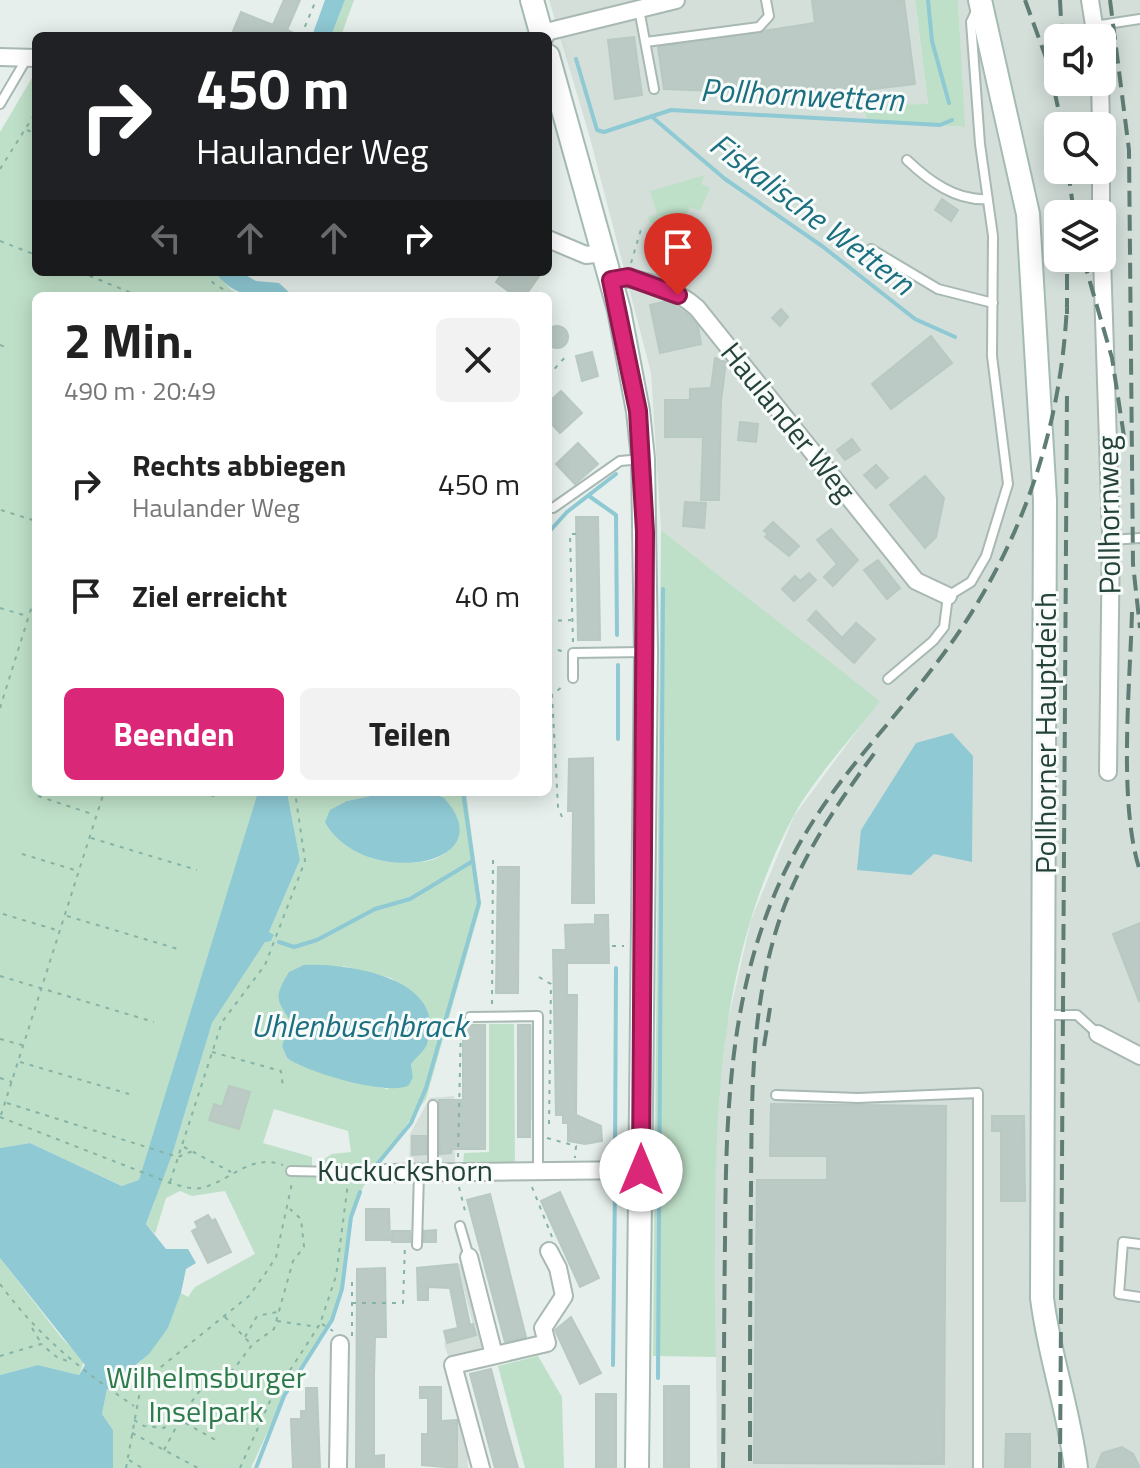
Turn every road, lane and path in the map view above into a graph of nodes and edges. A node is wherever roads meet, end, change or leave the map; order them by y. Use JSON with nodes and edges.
{"nodes":[{"id":1,"x":316,"y":0,"type":"edge"},
{"id":2,"x":532,"y":0,"type":"edge"},
{"id":3,"x":676,"y":0,"type":"edge"},
{"id":4,"x":766,"y":0,"type":"edge"},
{"id":5,"x":1090,"y":0,"type":"edge"},
{"id":6,"x":981,"y":4,"type":"edge"},
{"id":7,"x":639,"y":9,"type":"junction"},
{"id":8,"x":1140,"y":19,"type":"edge"},
{"id":9,"x":1094,"y":24,"type":"edge"},
{"id":10,"x":1116,"y":26,"type":"edge"},
{"id":11,"x":303,"y":32,"type":"edge"},
{"id":12,"x":541,"y":32,"type":"edge"},
{"id":13,"x":550,"y":32,"type":"edge"},
{"id":14,"x":646,"y":42,"type":"junction"},
{"id":15,"x":0,"y":57,"type":"edge"},
{"id":16,"x":32,"y":58,"type":"edge"},
{"id":17,"x":552,"y":70,"type":"edge"},
{"id":18,"x":654,"y":89,"type":"dead end"},
{"id":19,"x":0,"y":104,"type":"edge"},
{"id":20,"x":32,"y":119,"type":"edge"},
{"id":21,"x":26,"y":130,"type":"junction"},
{"id":22,"x":32,"y":132,"type":"edge"},
{"id":23,"x":907,"y":160,"type":"dead end"},
{"id":24,"x":0,"y":169,"type":"edge"},
{"id":25,"x":987,"y":199,"type":"junction"},
{"id":26,"x":642,"y":226,"type":"dead end"},
{"id":27,"x":0,"y":241,"type":"edge"},
{"id":28,"x":552,"y":241,"type":"edge"},
{"id":29,"x":871,"y":249,"type":"dead end"},
{"id":30,"x":32,"y":253,"type":"edge"},
{"id":31,"x":604,"y":253,"type":"junction"},
{"id":32,"x":1102,"y":272,"type":"edge"},
{"id":33,"x":90,"y":276,"type":"edge"},
{"id":34,"x":210,"y":276,"type":"edge"},
{"id":35,"x":616,"y":278,"type":"junction"},
{"id":36,"x":130,"y":292,"type":"edge"},
{"id":37,"x":228,"y":292,"type":"edge"},
{"id":38,"x":993,"y":303,"type":"junction"},
{"id":39,"x":0,"y":345,"type":"edge"},
{"id":40,"x":8,"y":348,"type":"dead end"},
{"id":41,"x":568,"y":354,"type":"dead end"},
{"id":42,"x":552,"y":372,"type":"edge"},
{"id":43,"x":643,"y":459,"type":"junction"},
{"id":44,"x":552,"y":508,"type":"edge"},
{"id":45,"x":1,"y":510,"type":"edge"},
{"id":46,"x":32,"y":520,"type":"edge"},
{"id":47,"x":576,"y":534,"type":"dead end"},
{"id":48,"x":1140,"y":538,"type":"edge"},
{"id":49,"x":1111,"y":540,"type":"junction"},
{"id":50,"x":570,"y":565,"type":"junction"},
{"id":51,"x":577,"y":565,"type":"dead end"},
{"id":52,"x":571,"y":596,"type":"junction"},
{"id":53,"x":577,"y":596,"type":"dead end"},
{"id":54,"x":948,"y":596,"type":"junction"},
{"id":55,"x":32,"y":604,"type":"edge"},
{"id":56,"x":0,"y":608,"type":"edge"},
{"id":57,"x":28,"y":616,"type":"junction"},
{"id":58,"x":572,"y":620,"type":"junction"},
{"id":59,"x":552,"y":621,"type":"edge"},
{"id":60,"x":572,"y":627,"type":"junction"},
{"id":61,"x":578,"y":627,"type":"dead end"},
{"id":62,"x":552,"y":649,"type":"edge"},
{"id":63,"x":646,"y":652,"type":"junction"},
{"id":64,"x":573,"y":653,"type":"junction"},
{"id":65,"x":573,"y":678,"type":"joint"},
{"id":66,"x":888,"y":679,"type":"dead end"},
{"id":67,"x":1,"y":704,"type":"edge"},
{"id":68,"x":0,"y":708,"type":"edge"},
{"id":69,"x":554,"y":740,"type":"joint"},
{"id":70,"x":1108,"y":772,"type":"dead end"},
{"id":71,"x":38,"y":796,"type":"dead end"},
{"id":72,"x":103,"y":796,"type":"edge"},
{"id":73,"x":214,"y":796,"type":"edge"},
{"id":74,"x":296,"y":796,"type":"edge"},
{"id":75,"x":220,"y":798,"type":"dead end"},
{"id":76,"x":96,"y":815,"type":"junction"},
{"id":77,"x":562,"y":817,"type":"dead end"},
{"id":78,"x":89,"y":838,"type":"junction"},
{"id":79,"x":22,"y":854,"type":"dead end"},
{"id":80,"x":493,"y":859,"type":"dead end"},
{"id":81,"x":197,"y":870,"type":"dead end"},
{"id":82,"x":79,"y":871,"type":"junction"},
{"id":83,"x":3,"y":914,"type":"dead end"},
{"id":84,"x":65,"y":916,"type":"junction"},
{"id":85,"x":61,"y":931,"type":"junction"},
{"id":86,"x":612,"y":946,"type":"dead end"},
{"id":87,"x":625,"y":946,"type":"dead end"},
{"id":88,"x":178,"y":949,"type":"dead end"},
{"id":89,"x":0,"y":976,"type":"edge"},
{"id":90,"x":43,"y":989,"type":"junction"},
{"id":91,"x":1044,"y":1015,"type":"junction"},
{"id":92,"x":470,"y":1017,"type":"joint"},
{"id":93,"x":492,"y":1017,"type":"junction"},
{"id":94,"x":154,"y":1022,"type":"dead end"},
{"id":95,"x":1098,"y":1034,"type":"joint"},
{"id":96,"x":0,"y":1039,"type":"edge"},
{"id":97,"x":23,"y":1045,"type":"junction"},
{"id":98,"x":211,"y":1052,"type":"junction"},
{"id":99,"x":1140,"y":1056,"type":"edge"},
{"id":100,"x":18,"y":1062,"type":"junction"},
{"id":101,"x":0,"y":1078,"type":"edge"},
{"id":102,"x":13,"y":1082,"type":"junction"},
{"id":103,"x":283,"y":1087,"type":"dead end"},
{"id":104,"x":129,"y":1094,"type":"dead end"},
{"id":105,"x":776,"y":1095,"type":"dead end"},
{"id":106,"x":6,"y":1103,"type":"junction"},
{"id":107,"x":433,"y":1105,"type":"dead end"},
{"id":108,"x":0,"y":1116,"type":"edge"},
{"id":109,"x":538,"y":1139,"type":"junction"},
{"id":110,"x":182,"y":1145,"type":"junction"},
{"id":111,"x":193,"y":1151,"type":"junction"},
{"id":112,"x":178,"y":1157,"type":"junction"},
{"id":113,"x":641,"y":1170,"type":"junction"},
{"id":114,"x":291,"y":1171,"type":"junction"},
{"id":115,"x":533,"y":1171,"type":"junction"},
{"id":116,"x":574,"y":1171,"type":"junction"},
{"id":117,"x":232,"y":1173,"type":"junction"},
{"id":118,"x":386,"y":1173,"type":"joint"},
{"id":119,"x":426,"y":1173,"type":"junction"},
{"id":120,"x":456,"y":1173,"type":"junction"},
{"id":121,"x":351,"y":1174,"type":"junction"},
{"id":122,"x":170,"y":1183,"type":"junction"},
{"id":123,"x":288,"y":1208,"type":"junction"},
{"id":124,"x":460,"y":1226,"type":"dead end"},
{"id":125,"x":1140,"y":1244,"type":"edge"},
{"id":126,"x":417,"y":1245,"type":"joint"},
{"id":127,"x":549,"y":1251,"type":"joint"},
{"id":128,"x":469,"y":1257,"type":"joint"},
{"id":129,"x":352,"y":1281,"type":"dead end"},
{"id":130,"x":0,"y":1284,"type":"edge"},
{"id":131,"x":1140,"y":1297,"type":"edge"},
{"id":132,"x":352,"y":1303,"type":"junction"},
{"id":133,"x":278,"y":1312,"type":"junction"},
{"id":134,"x":224,"y":1316,"type":"junction"},
{"id":135,"x":276,"y":1321,"type":"junction"},
{"id":136,"x":29,"y":1324,"type":"junction"},
{"id":137,"x":320,"y":1325,"type":"junction"},
{"id":138,"x":245,"y":1337,"type":"junction"},
{"id":139,"x":336,"y":1337,"type":"junction"},
{"id":140,"x":41,"y":1344,"type":"junction"},
{"id":141,"x":252,"y":1345,"type":"junction"},
{"id":142,"x":494,"y":1355,"type":"junction"},
{"id":143,"x":0,"y":1356,"type":"edge"},
{"id":144,"x":72,"y":1363,"type":"junction"},
{"id":145,"x":135,"y":1407,"type":"junction"},
{"id":146,"x":179,"y":1418,"type":"junction"},
{"id":147,"x":133,"y":1419,"type":"junction"},
{"id":148,"x":131,"y":1433,"type":"junction"},
{"id":149,"x":219,"y":1442,"type":"dead end"},
{"id":150,"x":164,"y":1450,"type":"junction"},
{"id":151,"x":128,"y":1460,"type":"junction"},
{"id":152,"x":126,"y":1468,"type":"edge"},
{"id":153,"x":142,"y":1468,"type":"edge"},
{"id":154,"x":198,"y":1468,"type":"edge"},
{"id":155,"x":240,"y":1468,"type":"edge"},
{"id":156,"x":338,"y":1468,"type":"edge"},
{"id":157,"x":481,"y":1468,"type":"edge"},
{"id":158,"x":637,"y":1468,"type":"edge"},
{"id":159,"x":978,"y":1468,"type":"edge"},
{"id":160,"x":1076,"y":1468,"type":"edge"}],
"edges":[{"from":1,"to":11,"type":"path"},
{"from":2,"to":12,"type":"main road"},
{"from":3,"to":7,"type":"street"},
{"from":4,"to":14,"type":"lane"},
{"from":5,"to":9,"type":"street"},
{"from":6,"to":25,"type":"lane"},
{"from":6,"to":91,"type":"main road","name":"Pollhorner Hauptdeich"},
{"from":7,"to":13,"type":"street"},
{"from":7,"to":14,"type":"lane"},
{"from":8,"to":10,"type":"lane"},
{"from":14,"to":18,"type":"lane"},
{"from":15,"to":16,"type":"street"},
{"from":16,"to":19,"type":"lane"},
{"from":17,"to":31,"type":"main road"},
{"from":20,"to":21,"type":"path"},
{"from":21,"to":22,"type":"path"},
{"from":21,"to":24,"type":"path"},
{"from":23,"to":25,"type":"lane"},
{"from":25,"to":38,"type":"lane"},
{"from":26,"to":35,"type":"path"},
{"from":27,"to":30,"type":"path"},
{"from":28,"to":31,"type":"street"},
{"from":29,"to":38,"type":"lane"},
{"from":31,"to":35,"type":"main road"},
{"from":32,"to":49,"type":"street","name":"Pollhornweg"},
{"from":33,"to":36,"type":"path"},
{"from":34,"to":37,"type":"path"},
{"from":35,"to":43,"type":"main road"},
{"from":35,"to":54,"type":"street","name":"Haulander Weg"},
{"from":38,"to":54,"type":"lane"},
{"from":39,"to":40,"type":"path"},
{"from":41,"to":42,"type":"path"},
{"from":43,"to":44,"type":"lane"},
{"from":43,"to":63,"type":"main road"},
{"from":45,"to":46,"type":"path"},
{"from":47,"to":50,"type":"path"},
{"from":48,"to":49,"type":"lane"},
{"from":49,"to":70,"type":"street","name":"Pollhornweg"},
{"from":50,"to":51,"type":"path"},
{"from":50,"to":52,"type":"path"},
{"from":52,"to":53,"type":"path"},
{"from":52,"to":58,"type":"path"},
{"from":54,"to":66,"type":"lane"},
{"from":55,"to":57,"type":"path"},
{"from":56,"to":57,"type":"path"},
{"from":57,"to":67,"type":"path"},
{"from":58,"to":59,"type":"path"},
{"from":58,"to":60,"type":"path"},
{"from":60,"to":61,"type":"path"},
{"from":60,"to":64,"type":"path"},
{"from":62,"to":64,"type":"path"},
{"from":63,"to":64,"type":"lane"},
{"from":63,"to":113,"type":"main road"},
{"from":64,"to":65,"type":"lane"},
{"from":65,"to":69,"type":"path"},
{"from":67,"to":68,"type":"path"},
{"from":69,"to":77,"type":"path"},
{"from":71,"to":76,"type":"path"},
{"from":72,"to":76,"type":"path"},
{"from":73,"to":75,"type":"path"},
{"from":74,"to":98,"type":"path"},
{"from":76,"to":78,"type":"path"},
{"from":78,"to":81,"type":"path"},
{"from":78,"to":82,"type":"path"},
{"from":79,"to":82,"type":"path"},
{"from":80,"to":93,"type":"path"},
{"from":82,"to":84,"type":"path"},
{"from":83,"to":85,"type":"path"},
{"from":84,"to":85,"type":"path"},
{"from":84,"to":88,"type":"path"},
{"from":85,"to":90,"type":"path"},
{"from":86,"to":87,"type":"path"},
{"from":89,"to":90,"type":"path"},
{"from":90,"to":94,"type":"path"},
{"from":90,"to":97,"type":"path"},
{"from":91,"to":95,"type":"lane"},
{"from":91,"to":160,"type":"main road","name":"Pollhorner Hauptdeich"},
{"from":92,"to":93,"type":"lane"},
{"from":92,"to":120,"type":"path"},
{"from":93,"to":109,"type":"lane"},
{"from":95,"to":99,"type":"street"},
{"from":96,"to":97,"type":"path"},
{"from":97,"to":100,"type":"path"},
{"from":98,"to":103,"type":"path"},
{"from":98,"to":110,"type":"path"},
{"from":100,"to":102,"type":"path"},
{"from":100,"to":104,"type":"path"},
{"from":101,"to":102,"type":"path"},
{"from":102,"to":106,"type":"path"},
{"from":105,"to":159,"type":"lane"},
{"from":106,"to":108,"type":"path"},
{"from":106,"to":112,"type":"path"},
{"from":107,"to":119,"type":"lane"},
{"from":108,"to":122,"type":"path","name":"Kuckuckshorn"},
{"from":109,"to":115,"type":"lane"},
{"from":109,"to":116,"type":"path"},
{"from":110,"to":111,"type":"path"},
{"from":110,"to":112,"type":"path"},
{"from":111,"to":112,"type":"path"},
{"from":111,"to":117,"type":"path"},
{"from":112,"to":122,"type":"path"},
{"from":113,"to":116,"type":"street","name":"Kuckuckshorn"},
{"from":113,"to":158,"type":"main road"},
{"from":114,"to":117,"type":"path","name":"Kuckuckshorn"},
{"from":114,"to":121,"type":"lane","name":"Kuckuckshorn"},
{"from":114,"to":123,"type":"path"},
{"from":115,"to":116,"type":"street","name":"Kuckuckshorn"},
{"from":115,"to":120,"type":"street","name":"Kuckuckshorn"},
{"from":115,"to":127,"type":"path"},
{"from":117,"to":122,"type":"path","name":"Kuckuckshorn"},
{"from":118,"to":119,"type":"street","name":"Kuckuckshorn"},
{"from":118,"to":121,"type":"lane","name":"Kuckuckshorn"},
{"from":119,"to":120,"type":"street","name":"Kuckuckshorn"},
{"from":119,"to":126,"type":"lane"},
{"from":121,"to":137,"type":"path"},
{"from":123,"to":133,"type":"path"},
{"from":123,"to":134,"type":"path"},
{"from":124,"to":128,"type":"lane"},
{"from":125,"to":131,"type":"lane"},
{"from":126,"to":132,"type":"path"},
{"from":127,"to":142,"type":"street"},
{"from":128,"to":142,"type":"street"},
{"from":129,"to":132,"type":"path"},
{"from":130,"to":136,"type":"path"},
{"from":132,"to":139,"type":"path"},
{"from":133,"to":135,"type":"path"},
{"from":133,"to":138,"type":"path"},
{"from":134,"to":138,"type":"path"},
{"from":134,"to":145,"type":"path"},
{"from":135,"to":137,"type":"path"},
{"from":135,"to":141,"type":"path"},
{"from":136,"to":140,"type":"path"},
{"from":136,"to":144,"type":"path"},
{"from":137,"to":139,"type":"path"},
{"from":137,"to":155,"type":"path"},
{"from":138,"to":141,"type":"path"},
{"from":139,"to":156,"type":"street"},
{"from":140,"to":143,"type":"path"},
{"from":140,"to":144,"type":"path"},
{"from":141,"to":146,"type":"path"},
{"from":142,"to":157,"type":"street"},
{"from":144,"to":145,"type":"path"},
{"from":145,"to":147,"type":"path"},
{"from":146,"to":147,"type":"path"},
{"from":146,"to":149,"type":"path"},
{"from":146,"to":150,"type":"path"},
{"from":147,"to":148,"type":"path"},
{"from":148,"to":150,"type":"path"},
{"from":148,"to":151,"type":"path"},
{"from":150,"to":154,"type":"path"},
{"from":151,"to":152,"type":"path"},
{"from":151,"to":153,"type":"path"}]}
